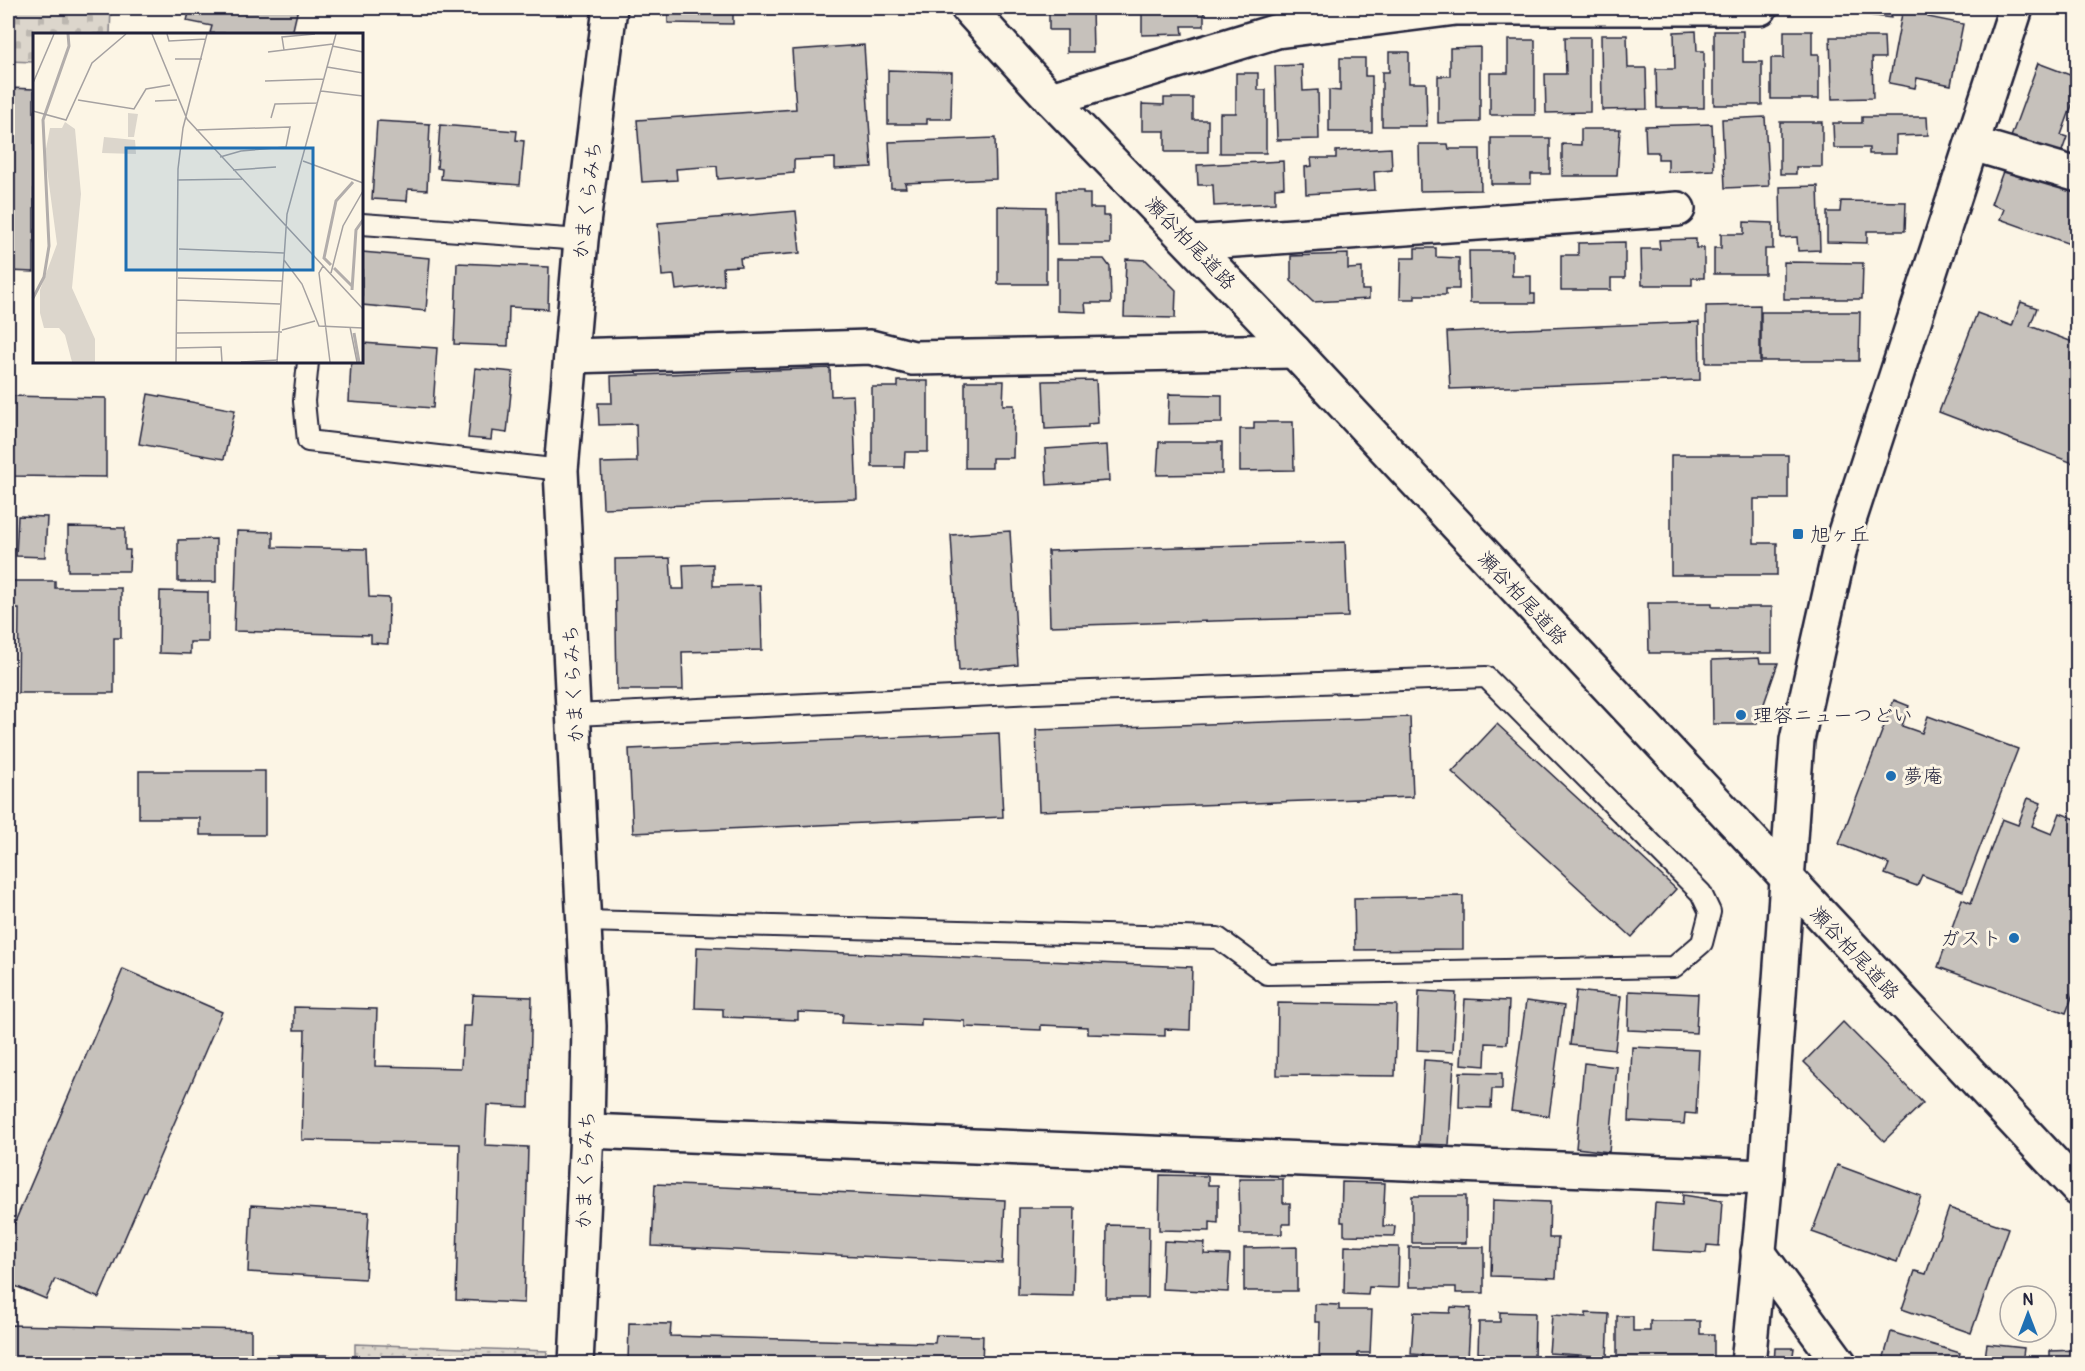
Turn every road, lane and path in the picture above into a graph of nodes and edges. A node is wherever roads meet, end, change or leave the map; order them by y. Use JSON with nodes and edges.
{"nodes":[{"id":1,"x":610,"y":8,"type":"edge"},
{"id":2,"x":968,"y":8,"type":"edge"},
{"id":3,"x":1760,"y":8,"type":"edge"},
{"id":4,"x":2016,"y":8,"type":"edge"},
{"id":5,"x":1051,"y":99,"type":"junction"},
{"id":6,"x":1973,"y":144,"type":"junction"},
{"id":7,"x":2078,"y":176,"type":"edge"},
{"id":8,"x":1678,"y":209,"type":"dead end"},
{"id":9,"x":363,"y":224,"type":"edge"},
{"id":10,"x":581,"y":240,"type":"junction"},
{"id":11,"x":1192,"y":243,"type":"junction"},
{"id":12,"x":1294,"y":351,"type":"junction"},
{"id":13,"x":571,"y":356,"type":"junction"},
{"id":14,"x":308,"y":363,"type":"edge"},
{"id":15,"x":561,"y":470,"type":"junction"},
{"id":16,"x":575,"y":715,"type":"junction"},
{"id":17,"x":1787,"y":881,"type":"junction"},
{"id":18,"x":585,"y":921,"type":"junction"},
{"id":19,"x":587,"y":1131,"type":"junction"},
{"id":20,"x":1766,"y":1177,"type":"junction"},
{"id":21,"x":2078,"y":1189,"type":"edge"},
{"id":22,"x":1758,"y":1252,"type":"junction"},
{"id":23,"x":576,"y":1364,"type":"edge"},
{"id":24,"x":1748,"y":1364,"type":"edge"},
{"id":25,"x":1840,"y":1364,"type":"edge"}],
"edges":[{"from":1,"to":10,"type":"street","name":"かまくらみち"},
{"from":2,"to":5,"type":"street","name":"瀬谷柏尾道路"},
{"from":3,"to":5,"type":"street"},
{"from":4,"to":6,"type":"street"},
{"from":5,"to":11,"type":"street","name":"瀬谷柏尾道路"},
{"from":6,"to":7,"type":"street"},
{"from":6,"to":17,"type":"street"},
{"from":8,"to":11,"type":"street"},
{"from":9,"to":10,"type":"lane"},
{"from":10,"to":13,"type":"street","name":"かまくらみち"},
{"from":11,"to":12,"type":"street","name":"瀬谷柏尾道路"},
{"from":12,"to":13,"type":"street"},
{"from":12,"to":17,"type":"street","name":"瀬谷柏尾道路"},
{"from":13,"to":15,"type":"street","name":"かまくらみち"},
{"from":14,"to":15,"type":"lane"},
{"from":15,"to":16,"type":"street","name":"かまくらみち"},
{"from":16,"to":18,"type":"street","name":"かまくらみち"},
{"from":16,"to":18,"type":"lane"},
{"from":17,"to":20,"type":"street"},
{"from":17,"to":21,"type":"street","name":"瀬谷柏尾道路"},
{"from":18,"to":19,"type":"street","name":"かまくらみち"},
{"from":19,"to":20,"type":"street"},
{"from":19,"to":23,"type":"street","name":"かまくらみち"},
{"from":20,"to":22,"type":"street"},
{"from":22,"to":24,"type":"street"},
{"from":22,"to":25,"type":"street"}]}
